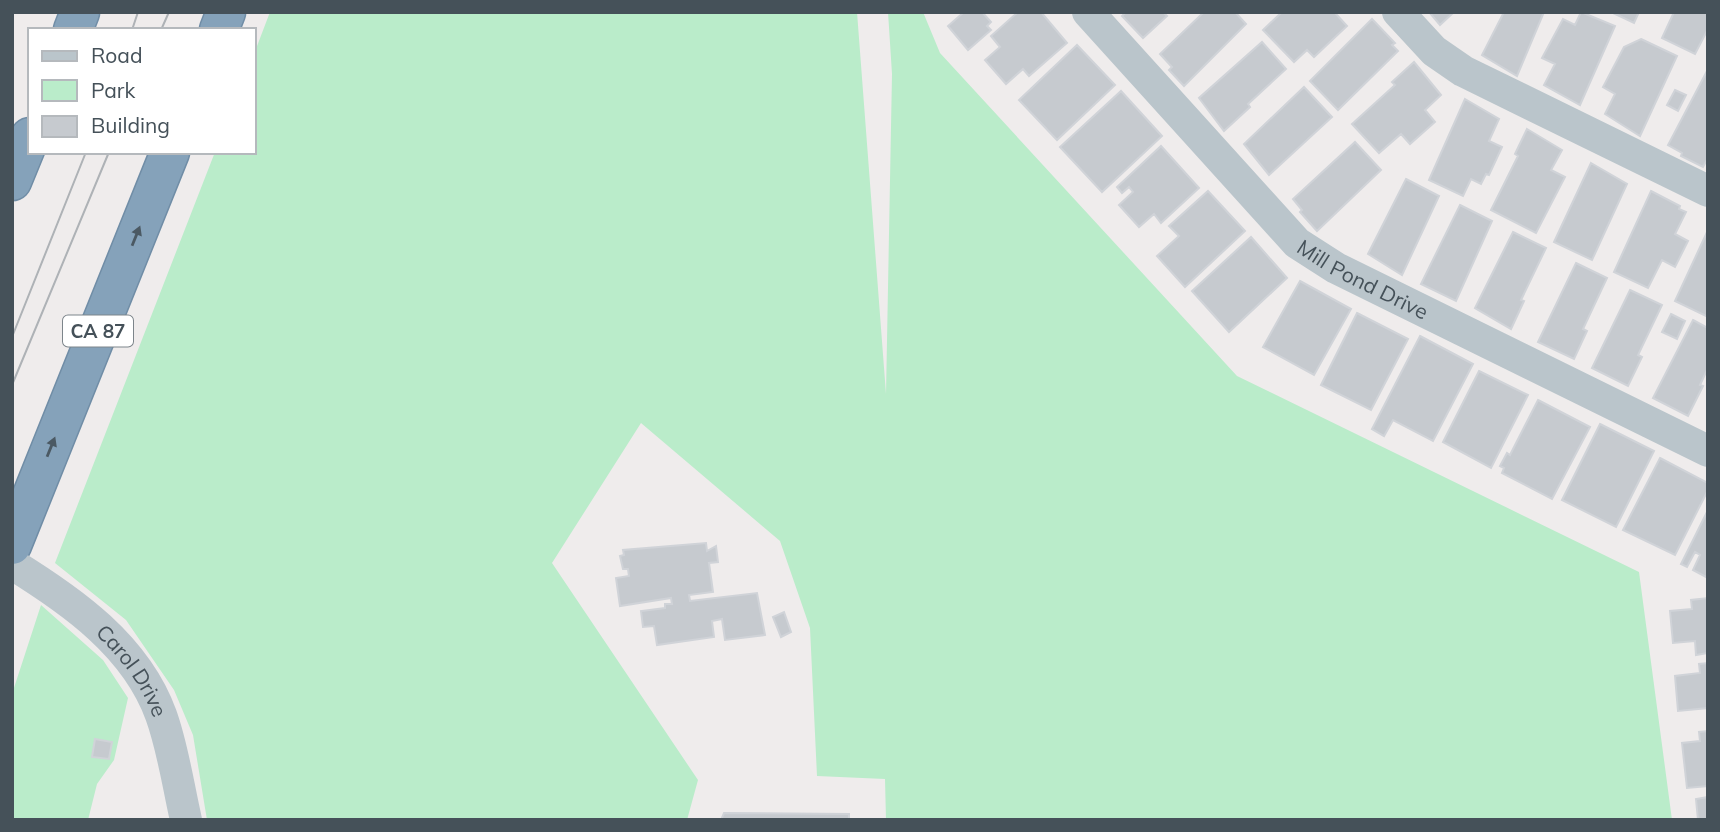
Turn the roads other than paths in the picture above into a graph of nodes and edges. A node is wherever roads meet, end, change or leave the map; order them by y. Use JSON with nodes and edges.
{"nodes":[{"id":1,"x":1088,"y":12,"type":"edge"},
{"id":2,"x":1398,"y":12,"type":"edge"},
{"id":3,"x":28,"y":142,"type":"edge"},
{"id":4,"x":169,"y":154,"type":"edge"},
{"id":5,"x":12,"y":181,"type":"edge"},
{"id":6,"x":1708,"y":191,"type":"edge"},
{"id":7,"x":1708,"y":451,"type":"edge"},
{"id":8,"x":19,"y":528,"type":"edge"},
{"id":9,"x":12,"y":564,"type":"edge"},
{"id":10,"x":186,"y":820,"type":"edge"}],
"edges":[{"from":1,"to":7,"type":"street","name":"Mill Pond Drive"},
{"from":2,"to":6,"type":"street"},
{"from":3,"to":5,"type":"highway"},
{"from":8,"to":4,"type":"highway","number":"CA 87","one_way":true},
{"from":9,"to":10,"type":"street","name":"Carol Drive"}]}
